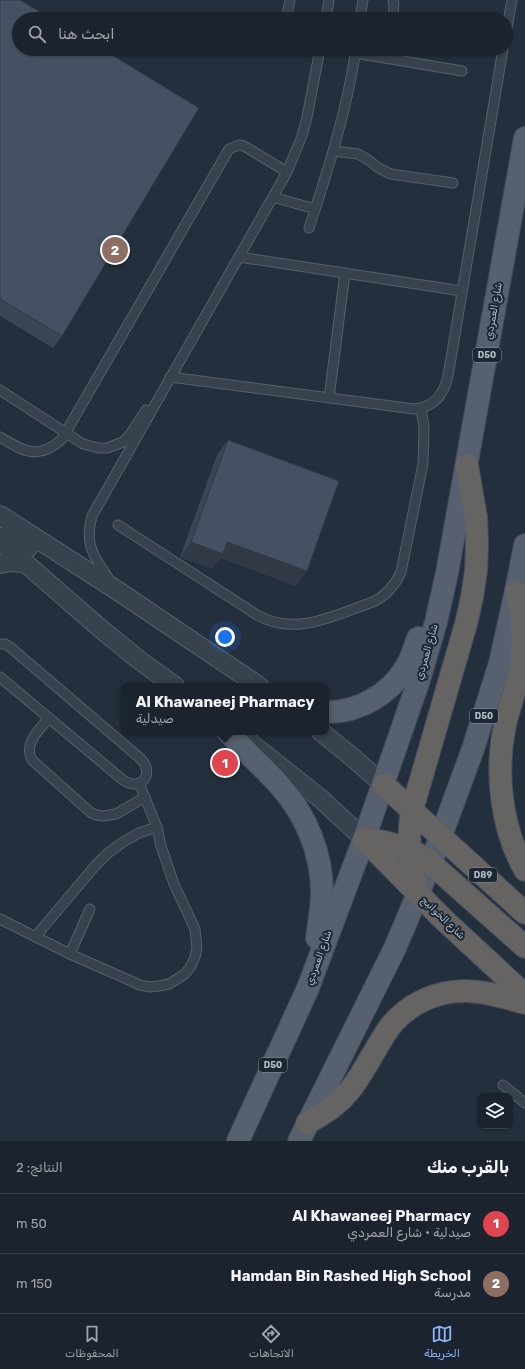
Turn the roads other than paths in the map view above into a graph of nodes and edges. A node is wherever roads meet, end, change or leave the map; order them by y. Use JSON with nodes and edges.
{"nodes":[{"id":1,"x":290,"y":0,"type":"edge"},
{"id":2,"x":329,"y":0,"type":"edge"},
{"id":3,"x":363,"y":0,"type":"edge"},
{"id":4,"x":393,"y":0,"type":"edge"},
{"id":5,"x":512,"y":0,"type":"edge"},
{"id":6,"x":288,"y":12,"type":"edge"},
{"id":7,"x":327,"y":12,"type":"edge"},
{"id":8,"x":361,"y":12,"type":"edge"},
{"id":9,"x":393,"y":12,"type":"edge"},
{"id":10,"x":510,"y":12,"type":"edge"},
{"id":11,"x":319,"y":56,"type":"edge"},
{"id":12,"x":355,"y":56,"type":"edge"},
{"id":13,"x":376,"y":56,"type":"edge"},
{"id":14,"x":388,"y":56,"type":"edge"},
{"id":15,"x":502,"y":56,"type":"edge"},
{"id":16,"x":388,"y":59,"type":"junction"},
{"id":17,"x":462,"y":71,"type":"dead end"},
{"id":18,"x":525,"y":138,"type":"edge"},
{"id":19,"x":333,"y":151,"type":"junction"},
{"id":20,"x":287,"y":172,"type":"junction"},
{"id":21,"x":453,"y":183,"type":"dead end"},
{"id":22,"x":273,"y":197,"type":"junction"},
{"id":23,"x":315,"y":209,"type":"junction"},
{"id":24,"x":309,"y":228,"type":"dead end"},
{"id":25,"x":239,"y":257,"type":"junction"},
{"id":26,"x":345,"y":273,"type":"junction"},
{"id":27,"x":462,"y":291,"type":"junction"},
{"id":28,"x":170,"y":377,"type":"junction"},
{"id":29,"x":0,"y":390,"type":"edge"},
{"id":30,"x":329,"y":398,"type":"junction"},
{"id":31,"x":158,"y":400,"type":"junction"},
{"id":32,"x":421,"y":408,"type":"junction"},
{"id":33,"x":66,"y":433,"type":"junction"},
{"id":34,"x":0,"y":437,"type":"edge"},
{"id":35,"x":467,"y":466,"type":"junction"},
{"id":36,"x":0,"y":515,"type":"edge"},
{"id":37,"x":118,"y":525,"type":"dead end"},
{"id":38,"x":0,"y":537,"type":"edge"},
{"id":39,"x":0,"y":541,"type":"edge"},
{"id":40,"x":525,"y":545,"type":"edge"},
{"id":41,"x":26,"y":563,"type":"junction"},
{"id":42,"x":0,"y":564,"type":"edge"},
{"id":43,"x":447,"y":573,"type":"junction"},
{"id":44,"x":118,"y":591,"type":"junction"},
{"id":45,"x":516,"y":591,"type":"junction"},
{"id":46,"x":0,"y":644,"type":"edge"},
{"id":47,"x":239,"y":672,"type":"junction"},
{"id":48,"x":0,"y":677,"type":"edge"},
{"id":49,"x":172,"y":683,"type":"edge"},
{"id":50,"x":256,"y":683,"type":"edge"},
{"id":51,"x":329,"y":712,"type":"edge"},
{"id":52,"x":48,"y":718,"type":"junction"},
{"id":53,"x":231,"y":735,"type":"edge"},
{"id":54,"x":241,"y":735,"type":"edge"},
{"id":55,"x":325,"y":735,"type":"edge"},
{"id":56,"x":139,"y":783,"type":"junction"},
{"id":57,"x":384,"y":785,"type":"junction"},
{"id":58,"x":145,"y":797,"type":"junction"},
{"id":59,"x":412,"y":810,"type":"junction"},
{"id":60,"x":156,"y":827,"type":"junction"},
{"id":61,"x":441,"y":837,"type":"junction"},
{"id":62,"x":364,"y":839,"type":"junction"},
{"id":63,"x":409,"y":849,"type":"junction"},
{"id":64,"x":432,"y":863,"type":"junction"},
{"id":65,"x":525,"y":870,"type":"edge"},
{"id":66,"x":419,"y":895,"type":"junction"},
{"id":67,"x":90,"y":909,"type":"dead end"},
{"id":68,"x":525,"y":913,"type":"edge"},
{"id":69,"x":0,"y":919,"type":"edge"},
{"id":70,"x":35,"y":937,"type":"junction"},
{"id":71,"x":525,"y":947,"type":"edge"},
{"id":72,"x":70,"y":954,"type":"junction"},
{"id":73,"x":308,"y":988,"type":"junction"},
{"id":74,"x":525,"y":994,"type":"edge"},
{"id":75,"x":525,"y":1002,"type":"edge"},
{"id":76,"x":503,"y":1085,"type":"dead end"},
{"id":77,"x":525,"y":1103,"type":"edge"},
{"id":78,"x":303,"y":1132,"type":"edge"},
{"id":79,"x":238,"y":1141,"type":"edge"}],
"edges":[{"from":1,"to":6,"type":"lane"},
{"from":2,"to":7,"type":"lane"},
{"from":3,"to":8,"type":"lane"},
{"from":4,"to":9,"type":"lane"},
{"from":5,"to":10,"type":"lane"},
{"from":11,"to":20,"type":"lane"},
{"from":12,"to":19,"type":"lane"},
{"from":13,"to":16,"type":"lane"},
{"from":14,"to":16,"type":"lane"},
{"from":15,"to":27,"type":"lane"},
{"from":16,"to":17,"type":"lane"},
{"from":18,"to":35,"type":"main road","name":"شارع العمردي","number":"D50"},
{"from":19,"to":21,"type":"lane"},
{"from":19,"to":23,"type":"lane"},
{"from":20,"to":22,"type":"lane"},
{"from":20,"to":33,"type":"lane"},
{"from":22,"to":23,"type":"lane"},
{"from":22,"to":25,"type":"lane"},
{"from":23,"to":24,"type":"lane"},
{"from":25,"to":26,"type":"lane"},
{"from":25,"to":28,"type":"lane"},
{"from":26,"to":27,"type":"lane"},
{"from":26,"to":30,"type":"lane"},
{"from":27,"to":32,"type":"lane"},
{"from":28,"to":30,"type":"lane"},
{"from":28,"to":31,"type":"lane"},
{"from":29,"to":33,"type":"lane"},
{"from":30,"to":32,"type":"lane"},
{"from":31,"to":33,"type":"lane"},
{"from":31,"to":44,"type":"lane"},
{"from":32,"to":37,"type":"lane"},
{"from":33,"to":34,"type":"lane"},
{"from":35,"to":43,"type":"main road","name":"شارع العمردي","number":"D50"},
{"from":35,"to":59,"type":"highway"},
{"from":36,"to":44,"type":"street"},
{"from":38,"to":47,"type":"street"},
{"from":39,"to":41,"type":"street"},
{"from":40,"to":45,"type":"main road","number":"D50"},
{"from":41,"to":42,"type":"street"},
{"from":41,"to":49,"type":"street"},
{"from":43,"to":51,"type":"main road"},
{"from":43,"to":57,"type":"main road","name":"شارع العمردي","number":"D50"},
{"from":44,"to":47,"type":"street"},
{"from":45,"to":61,"type":"main road","number":"D50"},
{"from":45,"to":65,"type":"highway"},
{"from":46,"to":56,"type":"lane"},
{"from":47,"to":50,"type":"street"},
{"from":48,"to":52,"type":"lane"},
{"from":52,"to":56,"type":"lane"},
{"from":52,"to":58,"type":"lane"},
{"from":53,"to":73,"type":"main road"},
{"from":54,"to":62,"type":"street"},
{"from":55,"to":57,"type":"street"},
{"from":56,"to":58,"type":"lane"},
{"from":57,"to":59,"type":"highway","number":"D89"},
{"from":57,"to":62,"type":"main road","name":"شارع العمردي","number":"D50"},
{"from":58,"to":60,"type":"lane"},
{"from":59,"to":61,"type":"highway","number":"D89"},
{"from":59,"to":63,"type":"highway"},
{"from":60,"to":70,"type":"lane"},
{"from":60,"to":72,"type":"lane"},
{"from":61,"to":64,"type":"main road","number":"D50"},
{"from":61,"to":68,"type":"highway","number":"D89"},
{"from":62,"to":63,"type":"highway"},
{"from":62,"to":66,"type":"highway","name":"شارع الخوانيج"},
{"from":62,"to":73,"type":"main road","name":"شارع العمردي","number":"D50"},
{"from":63,"to":64,"type":"highway"},
{"from":63,"to":66,"type":"highway"},
{"from":64,"to":66,"type":"main road","number":"D50"},
{"from":64,"to":71,"type":"highway"},
{"from":66,"to":74,"type":"highway","name":"شارع الخوانيج"},
{"from":66,"to":78,"type":"main road","number":"D50"},
{"from":67,"to":72,"type":"lane"},
{"from":69,"to":70,"type":"lane"},
{"from":70,"to":72,"type":"lane"},
{"from":73,"to":79,"type":"main road","name":"شارع العمردي","number":"D50"},
{"from":75,"to":78,"type":"highway"},
{"from":76,"to":77,"type":"lane"}]}
